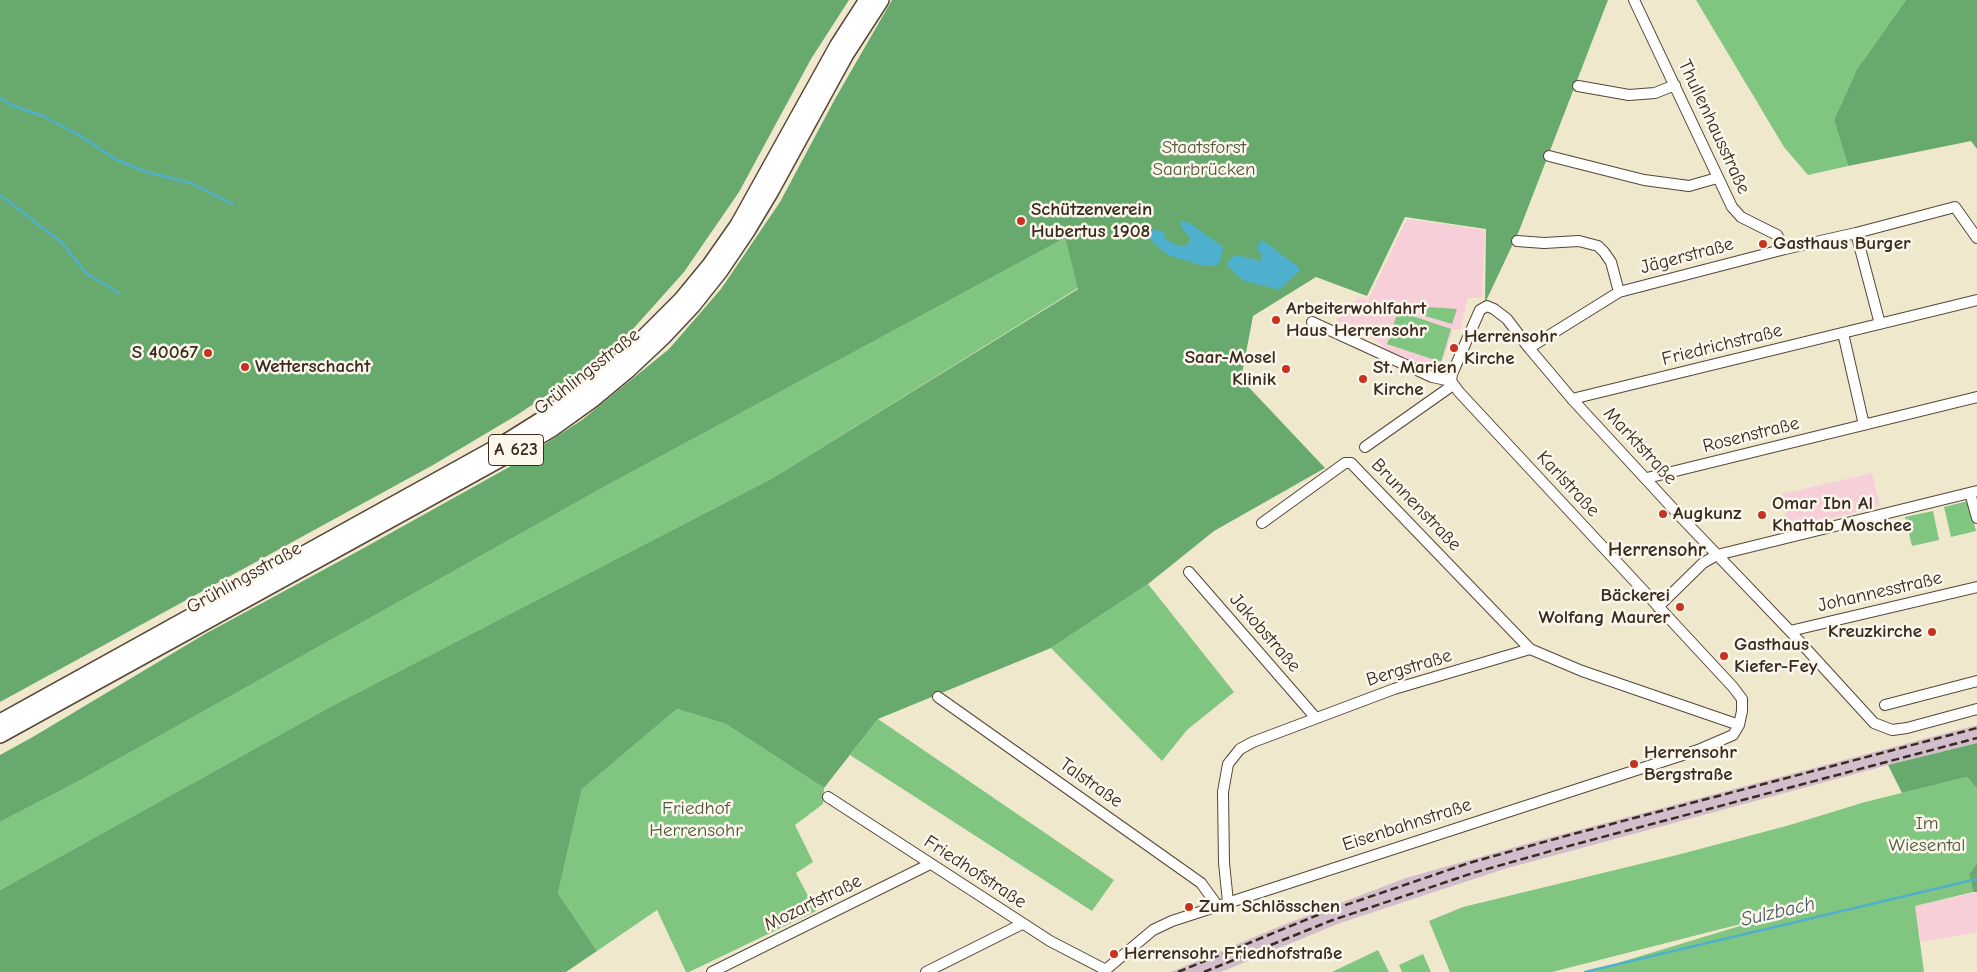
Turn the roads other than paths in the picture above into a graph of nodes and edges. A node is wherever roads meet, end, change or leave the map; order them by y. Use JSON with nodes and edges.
{"nodes":[{"id":1,"x":867,"y":0,"type":"edge"},
{"id":2,"x":881,"y":0,"type":"edge"},
{"id":3,"x":1634,"y":0,"type":"edge"},
{"id":4,"x":1578,"y":86,"type":"dead end"},
{"id":5,"x":1675,"y":86,"type":"junction"},
{"id":6,"x":1549,"y":156,"type":"dead end"},
{"id":7,"x":1718,"y":178,"type":"junction"},
{"id":8,"x":1856,"y":233,"type":"junction"},
{"id":9,"x":1977,"y":238,"type":"edge"},
{"id":10,"x":1517,"y":241,"type":"dead end"},
{"id":11,"x":1785,"y":249,"type":"junction"},
{"id":12,"x":1619,"y":292,"type":"junction"},
{"id":13,"x":1977,"y":300,"type":"edge"},
{"id":14,"x":1312,"y":322,"type":"dead end"},
{"id":15,"x":1880,"y":324,"type":"junction"},
{"id":16,"x":1843,"y":333,"type":"junction"},
{"id":17,"x":1529,"y":348,"type":"junction"},
{"id":18,"x":1452,"y":383,"type":"junction"},
{"id":19,"x":1977,"y":397,"type":"edge"},
{"id":20,"x":1572,"y":399,"type":"junction"},
{"id":21,"x":1864,"y":425,"type":"junction"},
{"id":22,"x":1365,"y":447,"type":"dead end"},
{"id":23,"x":1647,"y":478,"type":"junction"},
{"id":24,"x":1974,"y":492,"type":"edge"},
{"id":25,"x":1977,"y":518,"type":"edge"},
{"id":26,"x":1262,"y":523,"type":"dead end"},
{"id":27,"x":1717,"y":555,"type":"junction"},
{"id":28,"x":1189,"y":572,"type":"dead end"},
{"id":29,"x":1977,"y":586,"type":"edge"},
{"id":30,"x":1658,"y":607,"type":"junction"},
{"id":31,"x":1790,"y":631,"type":"junction"},
{"id":32,"x":1530,"y":649,"type":"junction"},
{"id":33,"x":1977,"y":681,"type":"edge"},
{"id":34,"x":938,"y":697,"type":"dead end"},
{"id":35,"x":1885,"y":704,"type":"dead end"},
{"id":36,"x":1977,"y":709,"type":"edge"},
{"id":37,"x":1315,"y":717,"type":"junction"},
{"id":38,"x":0,"y":722,"type":"edge"},
{"id":39,"x":1740,"y":725,"type":"junction"},
{"id":40,"x":0,"y":735,"type":"edge"},
{"id":41,"x":828,"y":797,"type":"dead end"},
{"id":42,"x":930,"y":864,"type":"junction"},
{"id":43,"x":1223,"y":903,"type":"junction"},
{"id":44,"x":1022,"y":924,"type":"junction"},
{"id":45,"x":1105,"y":971,"type":"edge"},
{"id":46,"x":712,"y":972,"type":"edge"},
{"id":47,"x":926,"y":972,"type":"edge"}],
"edges":[{"from":1,"to":38,"type":"highway","number":"A 623"},
{"from":2,"to":40,"type":"highway","name":"Grühlingsstraße","number":"A 623"},
{"from":3,"to":5,"type":"street","name":"Thullenhausstraße"},
{"from":4,"to":5,"type":"street"},
{"from":5,"to":7,"type":"street","name":"Thullenhausstraße"},
{"from":6,"to":7,"type":"street"},
{"from":7,"to":11,"type":"street","name":"Thullenhausstraße"},
{"from":8,"to":9,"type":"street","name":"Jägerstraße"},
{"from":8,"to":11,"type":"street","name":"Jägerstraße"},
{"from":8,"to":15,"type":"street"},
{"from":10,"to":12,"type":"street"},
{"from":11,"to":12,"type":"street","name":"Jägerstraße"},
{"from":12,"to":17,"type":"street","name":"Jägerstraße"},
{"from":13,"to":15,"type":"street","name":"Friedrichstraße"},
{"from":14,"to":18,"type":"street"},
{"from":15,"to":16,"type":"street","name":"Friedrichstraße"},
{"from":16,"to":20,"type":"street","name":"Friedrichstraße"},
{"from":16,"to":21,"type":"street"},
{"from":17,"to":18,"type":"street","name":"Marktstraße"},
{"from":17,"to":20,"type":"street","name":"Marktstraße"},
{"from":18,"to":22,"type":"street"},
{"from":18,"to":30,"type":"street","name":"Karlstraße"},
{"from":19,"to":21,"type":"street","name":"Rosenstraße"},
{"from":20,"to":23,"type":"street","name":"Marktstraße"},
{"from":21,"to":23,"type":"street","name":"Rosenstraße"},
{"from":23,"to":27,"type":"street","name":"Marktstraße"},
{"from":24,"to":25,"type":"street"},
{"from":24,"to":27,"type":"street"},
{"from":26,"to":32,"type":"street","name":"Brunnenstraße"},
{"from":27,"to":30,"type":"street"},
{"from":27,"to":31,"type":"street","name":"Marktstraße"},
{"from":28,"to":37,"type":"street","name":"Jakobstraße"},
{"from":29,"to":31,"type":"street","name":"Johannesstraße"},
{"from":30,"to":39,"type":"street","name":"Karlstraße"},
{"from":31,"to":36,"type":"street","name":"Marktstraße"},
{"from":32,"to":37,"type":"street","name":"Bergstraße"},
{"from":32,"to":39,"type":"street"},
{"from":33,"to":35,"type":"street"},
{"from":34,"to":43,"type":"street","name":"Talstraße"},
{"from":37,"to":43,"type":"street","name":"Bergstraße"},
{"from":39,"to":43,"type":"street","name":"Eisenbahnstraße"},
{"from":41,"to":42,"type":"street","name":"Friedhofstraße"},
{"from":42,"to":44,"type":"street","name":"Friedhofstraße"},
{"from":42,"to":46,"type":"street","name":"Mozartstraße"},
{"from":43,"to":45,"type":"street","name":"Eisenbahnstraße"},
{"from":44,"to":45,"type":"street","name":"Friedhofstraße"},
{"from":44,"to":47,"type":"street"}]}
